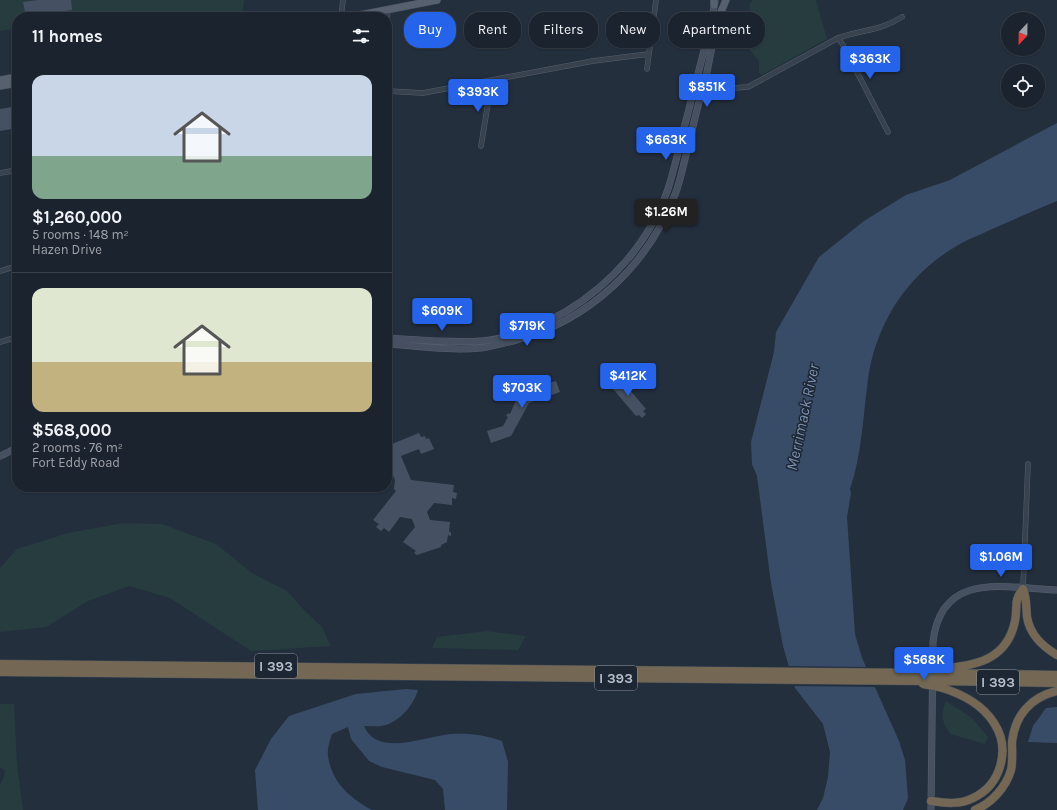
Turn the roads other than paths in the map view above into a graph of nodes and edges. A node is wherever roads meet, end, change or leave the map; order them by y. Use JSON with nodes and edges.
{"nodes":[{"id":1,"x":343,"y":0,"type":"edge"},
{"id":2,"x":437,"y":0,"type":"edge"},
{"id":3,"x":656,"y":0,"type":"edge"},
{"id":4,"x":723,"y":0,"type":"edge"},
{"id":5,"x":726,"y":0,"type":"edge"},
{"id":6,"x":714,"y":2,"type":"edge"},
{"id":7,"x":388,"y":10,"type":"joint"},
{"id":8,"x":342,"y":12,"type":"edge"},
{"id":9,"x":377,"y":12,"type":"edge"},
{"id":10,"x":720,"y":12,"type":"edge"},
{"id":11,"x":721,"y":12,"type":"edge"},
{"id":12,"x":902,"y":17,"type":"dead end"},
{"id":13,"x":838,"y":38,"type":"junction"},
{"id":14,"x":711,"y":48,"type":"edge"},
{"id":15,"x":649,"y":54,"type":"junction"},
{"id":16,"x":647,"y":69,"type":"dead end"},
{"id":17,"x":12,"y":78,"type":"edge"},
{"id":18,"x":696,"y":79,"type":"junction"},
{"id":19,"x":0,"y":80,"type":"edge"},
{"id":20,"x":704,"y":80,"type":"junction"},
{"id":21,"x":489,"y":81,"type":"junction"},
{"id":22,"x":12,"y":84,"type":"edge"},
{"id":23,"x":0,"y":86,"type":"edge"},
{"id":24,"x":392,"y":91,"type":"edge"},
{"id":25,"x":888,"y":132,"type":"dead end"},
{"id":26,"x":481,"y":146,"type":"dead end"},
{"id":27,"x":12,"y":171,"type":"edge"},
{"id":28,"x":0,"y":173,"type":"edge"},
{"id":29,"x":12,"y":267,"type":"edge"},
{"id":30,"x":0,"y":271,"type":"edge"},
{"id":31,"x":12,"y":338,"type":"edge"},
{"id":32,"x":392,"y":338,"type":"edge"},
{"id":33,"x":0,"y":342,"type":"edge"},
{"id":34,"x":392,"y":344,"type":"edge"},
{"id":35,"x":12,"y":450,"type":"edge"},
{"id":36,"x":0,"y":456,"type":"edge"},
{"id":37,"x":1028,"y":464,"type":"dead end"},
{"id":38,"x":1023,"y":589,"type":"junction"},
{"id":39,"x":1057,"y":590,"type":"edge"},
{"id":40,"x":1057,"y":655,"type":"edge"},
{"id":41,"x":0,"y":664,"type":"edge"},
{"id":42,"x":0,"y":672,"type":"edge"},
{"id":43,"x":1057,"y":675,"type":"edge"},
{"id":44,"x":923,"y":677,"type":"junction"},
{"id":45,"x":939,"y":677,"type":"junction"},
{"id":46,"x":1057,"y":683,"type":"edge"},
{"id":47,"x":1057,"y":691,"type":"edge"},
{"id":48,"x":931,"y":801,"type":"junction"},
{"id":49,"x":931,"y":810,"type":"edge"},
{"id":50,"x":975,"y":810,"type":"edge"}],
"edges":[{"from":1,"to":8,"type":"street"},
{"from":2,"to":7,"type":"main road"},
{"from":3,"to":15,"type":"street"},
{"from":4,"to":10,"type":"street"},
{"from":5,"to":11,"type":"main road"},
{"from":6,"to":18,"type":"street"},
{"from":7,"to":9,"type":"main road"},
{"from":12,"to":13,"type":"street"},
{"from":13,"to":20,"type":"street"},
{"from":13,"to":25,"type":"street"},
{"from":14,"to":20,"type":"street"},
{"from":15,"to":16,"type":"street"},
{"from":15,"to":21,"type":"street"},
{"from":17,"to":19,"type":"main road"},
{"from":18,"to":20,"type":"street"},
{"from":18,"to":32,"type":"street"},
{"from":20,"to":34,"type":"street"},
{"from":21,"to":24,"type":"street"},
{"from":21,"to":26,"type":"street"},
{"from":22,"to":23,"type":"main road"},
{"from":27,"to":28,"type":"street"},
{"from":29,"to":30,"type":"street"},
{"from":31,"to":33,"type":"street"},
{"from":35,"to":36,"type":"street"},
{"from":37,"to":38,"type":"street"},
{"from":38,"to":39,"type":"street"},
{"from":38,"to":40,"type":"highway"},
{"from":38,"to":45,"type":"highway"},
{"from":38,"to":48,"type":"street"},
{"from":41,"to":44,"type":"highway","number":"I 393"},
{"from":42,"to":44,"type":"highway","number":"I 393"},
{"from":43,"to":45,"type":"highway","number":"I 393"},
{"from":44,"to":45,"type":"highway","number":"I 393","bridge":true},
{"from":44,"to":45,"type":"highway"},
{"from":45,"to":46,"type":"highway","number":"I 393"},
{"from":45,"to":48,"type":"highway"},
{"from":47,"to":50,"type":"highway"},
{"from":48,"to":49,"type":"street"}]}
